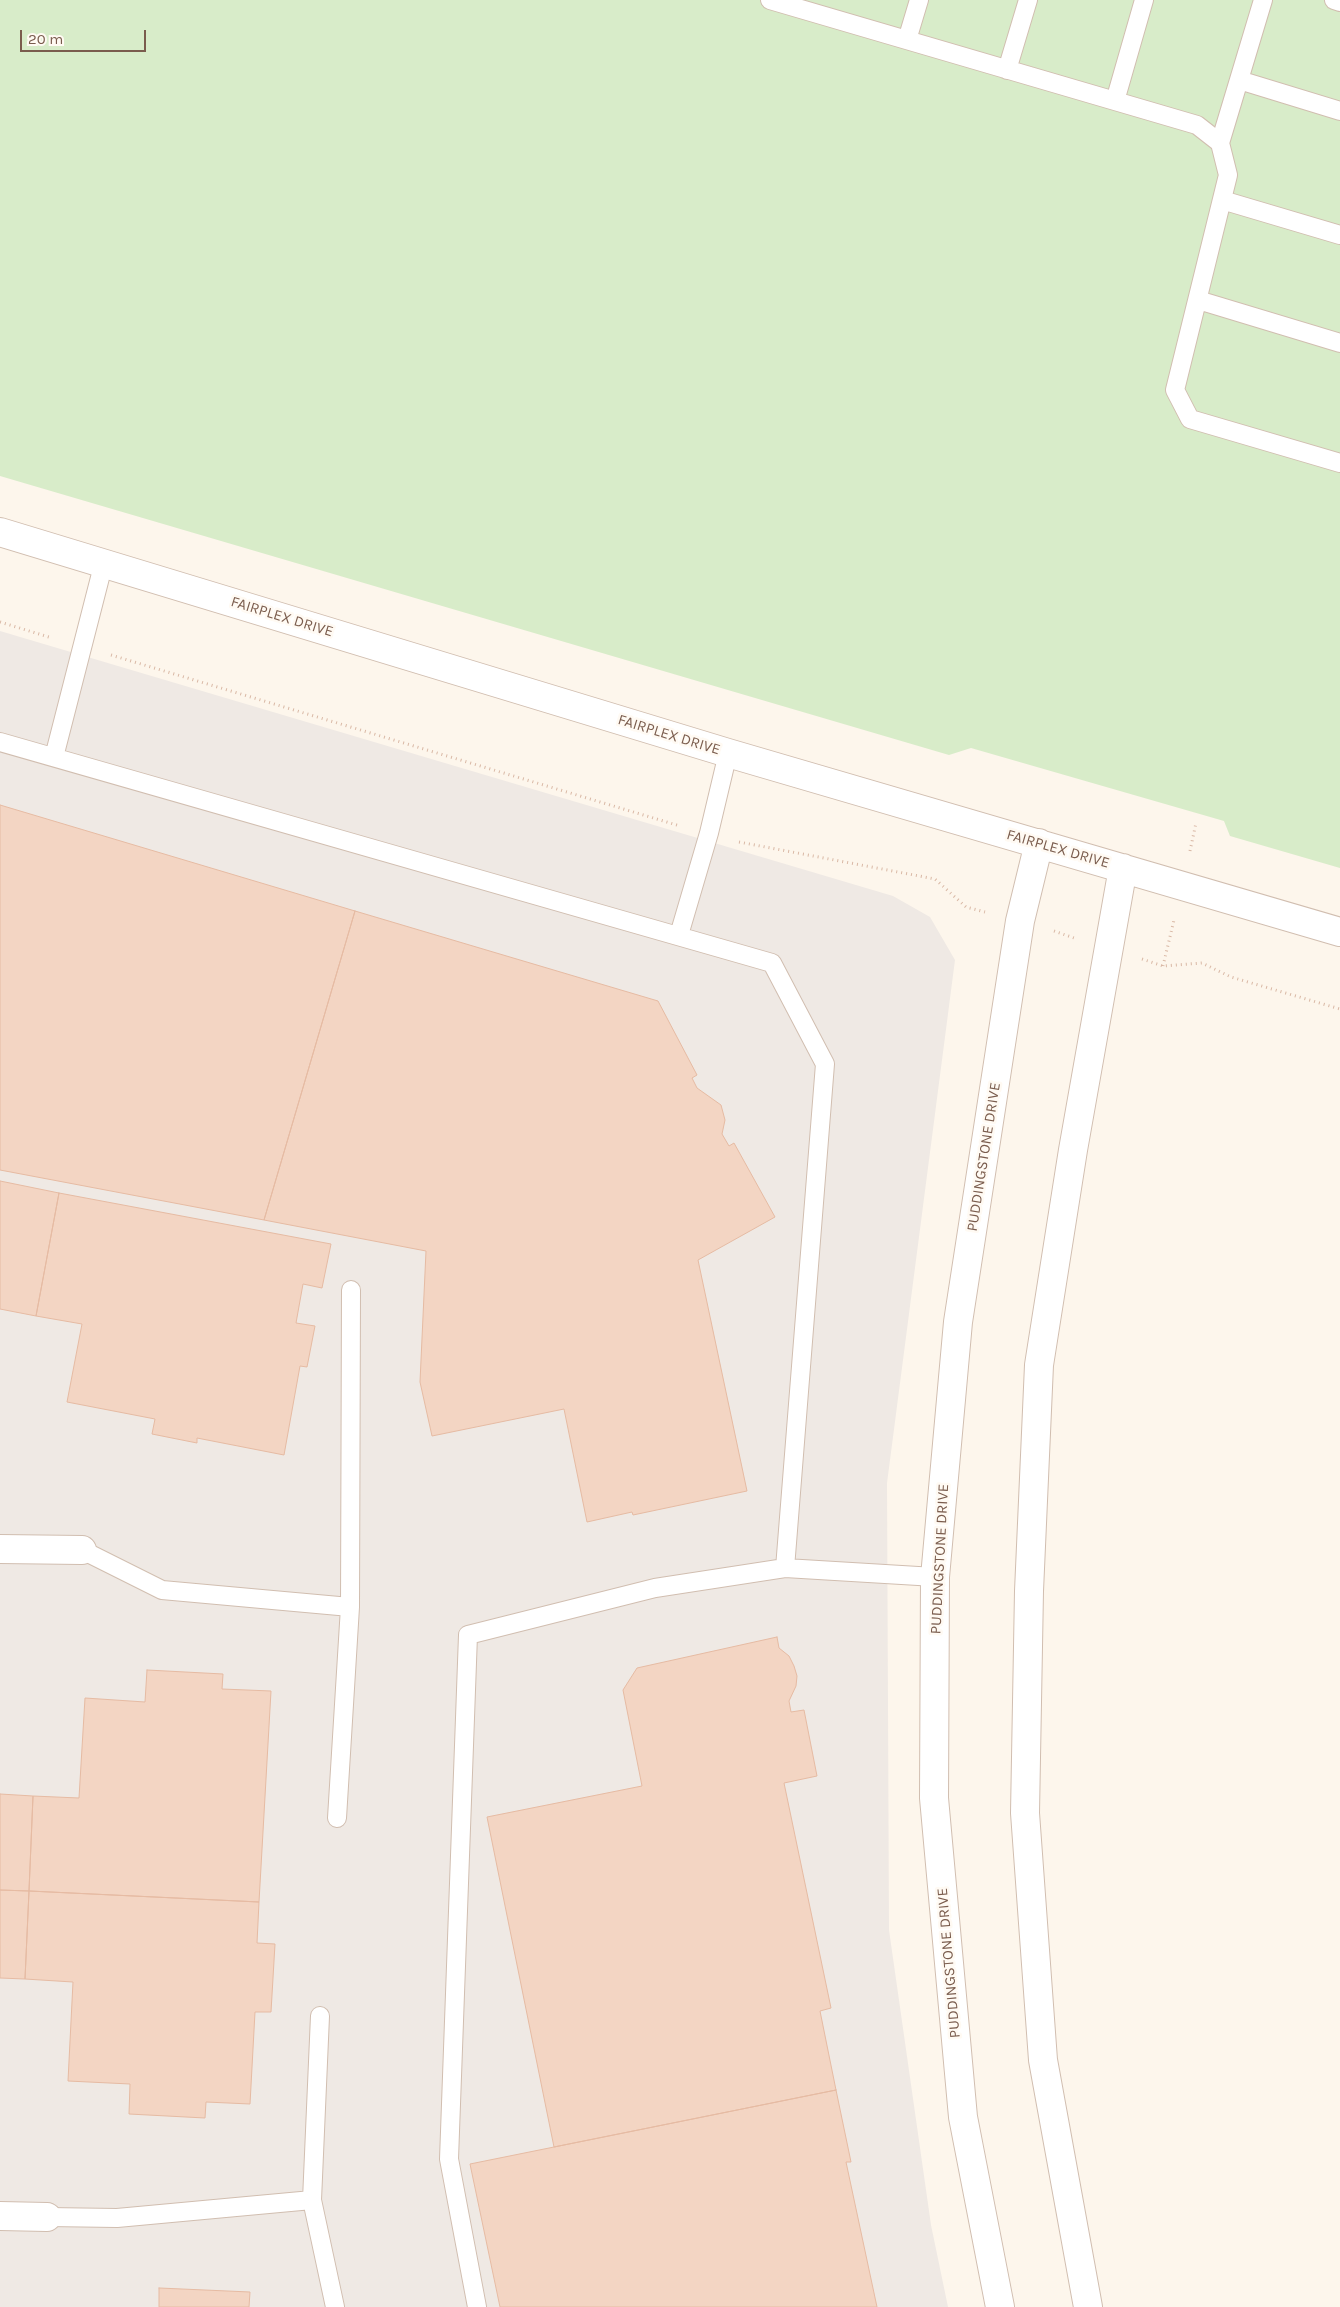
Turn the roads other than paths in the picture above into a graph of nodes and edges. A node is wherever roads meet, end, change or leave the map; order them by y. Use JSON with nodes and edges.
{"nodes":[{"id":1,"x":770,"y":0,"type":"edge"},
{"id":2,"x":918,"y":0,"type":"edge"},
{"id":3,"x":1028,"y":0,"type":"edge"},
{"id":4,"x":1144,"y":0,"type":"edge"},
{"id":5,"x":1263,"y":0,"type":"edge"},
{"id":6,"x":1334,"y":0,"type":"edge"},
{"id":7,"x":1340,"y":2,"type":"edge"},
{"id":8,"x":805,"y":5,"type":"edge"},
{"id":9,"x":907,"y":40,"type":"junction"},
{"id":10,"x":1007,"y":70,"type":"junction"},
{"id":11,"x":1239,"y":80,"type":"junction"},
{"id":12,"x":1115,"y":101,"type":"junction"},
{"id":13,"x":1340,"y":111,"type":"edge"},
{"id":14,"x":1220,"y":143,"type":"junction"},
{"id":15,"x":1222,"y":200,"type":"junction"},
{"id":16,"x":1340,"y":235,"type":"edge"},
{"id":17,"x":1198,"y":300,"type":"junction"},
{"id":18,"x":1340,"y":343,"type":"edge"},
{"id":19,"x":1340,"y":463,"type":"edge"},
{"id":20,"x":0,"y":532,"type":"edge"},
{"id":21,"x":104,"y":562,"type":"junction"},
{"id":22,"x":0,"y":742,"type":"edge"},
{"id":23,"x":728,"y":753,"type":"junction"},
{"id":24,"x":54,"y":757,"type":"junction"},
{"id":25,"x":1039,"y":843,"type":"junction"},
{"id":26,"x":1123,"y":868,"type":"junction"},
{"id":27,"x":1340,"y":932,"type":"edge"},
{"id":28,"x":679,"y":935,"type":"junction"},
{"id":29,"x":351,"y":1290,"type":"dead end"},
{"id":30,"x":0,"y":1549,"type":"edge"},
{"id":31,"x":82,"y":1550,"type":"joint"},
{"id":32,"x":785,"y":1568,"type":"junction"},
{"id":33,"x":935,"y":1577,"type":"junction"},
{"id":34,"x":350,"y":1607,"type":"junction"},
{"id":35,"x":337,"y":1818,"type":"dead end"},
{"id":36,"x":320,"y":2016,"type":"dead end"},
{"id":37,"x":312,"y":2200,"type":"junction"},
{"id":38,"x":0,"y":2216,"type":"edge"},
{"id":39,"x":47,"y":2216,"type":"joint"},
{"id":40,"x":335,"y":2307,"type":"edge"},
{"id":41,"x":477,"y":2307,"type":"edge"},
{"id":42,"x":1000,"y":2307,"type":"edge"},
{"id":43,"x":1088,"y":2307,"type":"edge"}],
"edges":[{"from":1,"to":8,"type":"lane"},
{"from":2,"to":9,"type":"lane"},
{"from":3,"to":10,"type":"lane"},
{"from":4,"to":12,"type":"lane"},
{"from":5,"to":11,"type":"lane"},
{"from":6,"to":7,"type":"lane"},
{"from":8,"to":9,"type":"lane"},
{"from":9,"to":10,"type":"lane"},
{"from":10,"to":12,"type":"lane"},
{"from":11,"to":13,"type":"lane"},
{"from":11,"to":14,"type":"lane"},
{"from":12,"to":14,"type":"lane"},
{"from":14,"to":15,"type":"lane"},
{"from":15,"to":16,"type":"lane"},
{"from":15,"to":17,"type":"lane"},
{"from":17,"to":18,"type":"lane"},
{"from":17,"to":19,"type":"lane"},
{"from":20,"to":21,"type":"street","name":"FAIRPLEX DRIVE"},
{"from":21,"to":23,"type":"street","name":"FAIRPLEX DRIVE"},
{"from":21,"to":24,"type":"lane"},
{"from":22,"to":24,"type":"lane"},
{"from":23,"to":25,"type":"street","name":"FAIRPLEX DRIVE"},
{"from":23,"to":28,"type":"lane"},
{"from":24,"to":28,"type":"lane"},
{"from":25,"to":26,"type":"street","name":"FAIRPLEX DRIVE"},
{"from":25,"to":33,"type":"street","name":"PUDDINGSTONE DRIVE"},
{"from":26,"to":27,"type":"street","name":"FAIRPLEX DRIVE"},
{"from":26,"to":43,"type":"street"},
{"from":28,"to":32,"type":"lane"},
{"from":29,"to":34,"type":"lane"},
{"from":30,"to":31,"type":"street"},
{"from":31,"to":34,"type":"lane"},
{"from":32,"to":33,"type":"lane"},
{"from":32,"to":41,"type":"lane"},
{"from":33,"to":42,"type":"street","name":"PUDDINGSTONE DRIVE"},
{"from":34,"to":35,"type":"lane"},
{"from":36,"to":37,"type":"lane"},
{"from":37,"to":39,"type":"lane"},
{"from":37,"to":40,"type":"lane"},
{"from":38,"to":39,"type":"street"}]}
